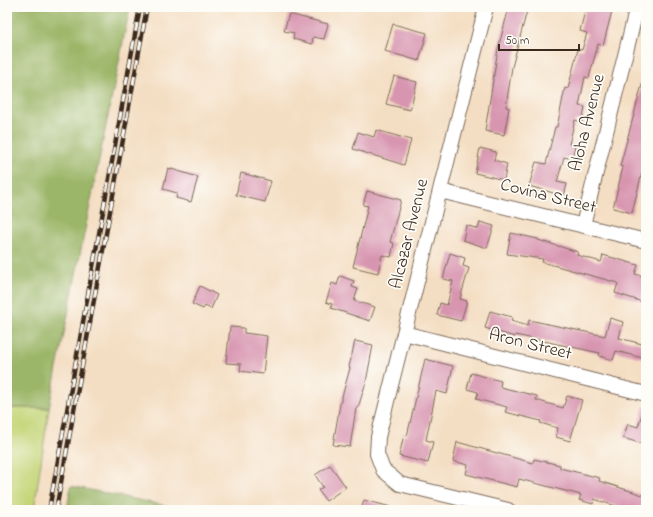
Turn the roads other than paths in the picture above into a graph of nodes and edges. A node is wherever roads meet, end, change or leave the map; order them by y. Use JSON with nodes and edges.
{"nodes":[{"id":1,"x":486,"y":7,"type":"edge"},
{"id":2,"x":637,"y":7,"type":"edge"},
{"id":3,"x":440,"y":191,"type":"junction"},
{"id":4,"x":583,"y":225,"type":"junction"},
{"id":5,"x":646,"y":241,"type":"edge"},
{"id":6,"x":404,"y":333,"type":"junction"},
{"id":7,"x":646,"y":394,"type":"edge"},
{"id":8,"x":508,"y":510,"type":"edge"}],
"edges":[{"from":1,"to":3,"type":"street","name":"Alcazar Avenue"},
{"from":2,"to":4,"type":"street","name":"Aloha Avenue"},
{"from":3,"to":4,"type":"street","name":"Covina Street"},
{"from":3,"to":6,"type":"street","name":"Alcazar Avenue"},
{"from":4,"to":5,"type":"street","name":"Covina Street"},
{"from":6,"to":7,"type":"street","name":"Aron Street"},
{"from":6,"to":8,"type":"street","name":"Alcazar Avenue"}]}
